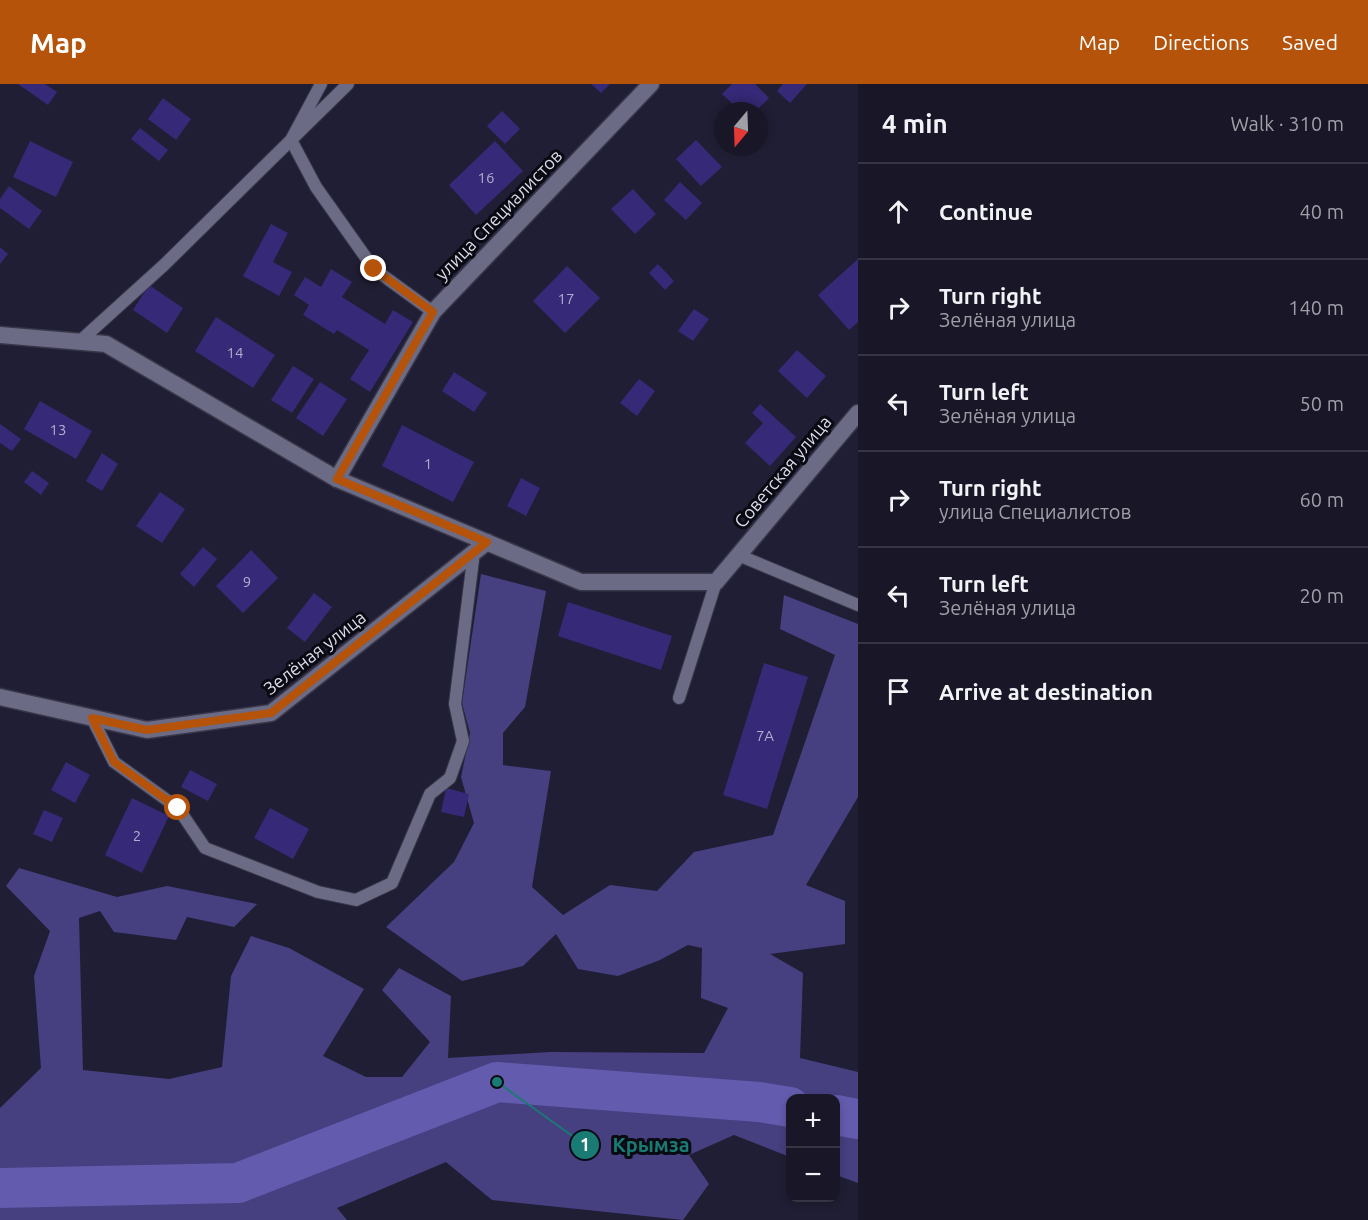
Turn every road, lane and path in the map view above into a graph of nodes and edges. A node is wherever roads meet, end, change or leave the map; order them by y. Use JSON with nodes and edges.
{"nodes":[{"id":1,"x":321,"y":84,"type":"edge"},
{"id":2,"x":348,"y":84,"type":"edge"},
{"id":3,"x":651,"y":84,"type":"edge"},
{"id":4,"x":291,"y":141,"type":"junction"},
{"id":5,"x":433,"y":312,"type":"junction"},
{"id":6,"x":0,"y":335,"type":"edge"},
{"id":7,"x":79,"y":342,"type":"junction"},
{"id":8,"x":858,"y":413,"type":"edge"},
{"id":9,"x":337,"y":479,"type":"junction"},
{"id":10,"x":480,"y":547,"type":"junction"},
{"id":11,"x":738,"y":555,"type":"junction"},
{"id":12,"x":716,"y":582,"type":"junction"},
{"id":13,"x":858,"y":605,"type":"edge"},
{"id":14,"x":0,"y":697,"type":"edge"},
{"id":15,"x":679,"y":698,"type":"dead end"},
{"id":16,"x":92,"y":718,"type":"junction"}],
"edges":[{"from":1,"to":4,"type":"lane"},
{"from":2,"to":4,"type":"lane"},
{"from":3,"to":5,"type":"street","name":"улица Специалистов"},
{"from":4,"to":5,"type":"lane"},
{"from":4,"to":7,"type":"lane"},
{"from":5,"to":9,"type":"street","name":"улица Специалистов"},
{"from":6,"to":7,"type":"street"},
{"from":7,"to":9,"type":"street"},
{"from":8,"to":11,"type":"street","name":"Советская улица"},
{"from":9,"to":10,"type":"street"},
{"from":10,"to":12,"type":"street"},
{"from":10,"to":16,"type":"street","name":"Зелёная улица"},
{"from":10,"to":16,"type":"lane"},
{"from":11,"to":12,"type":"street"},
{"from":11,"to":13,"type":"lane"},
{"from":12,"to":15,"type":"lane"},
{"from":14,"to":16,"type":"street","name":"Зелёная улица"}]}
